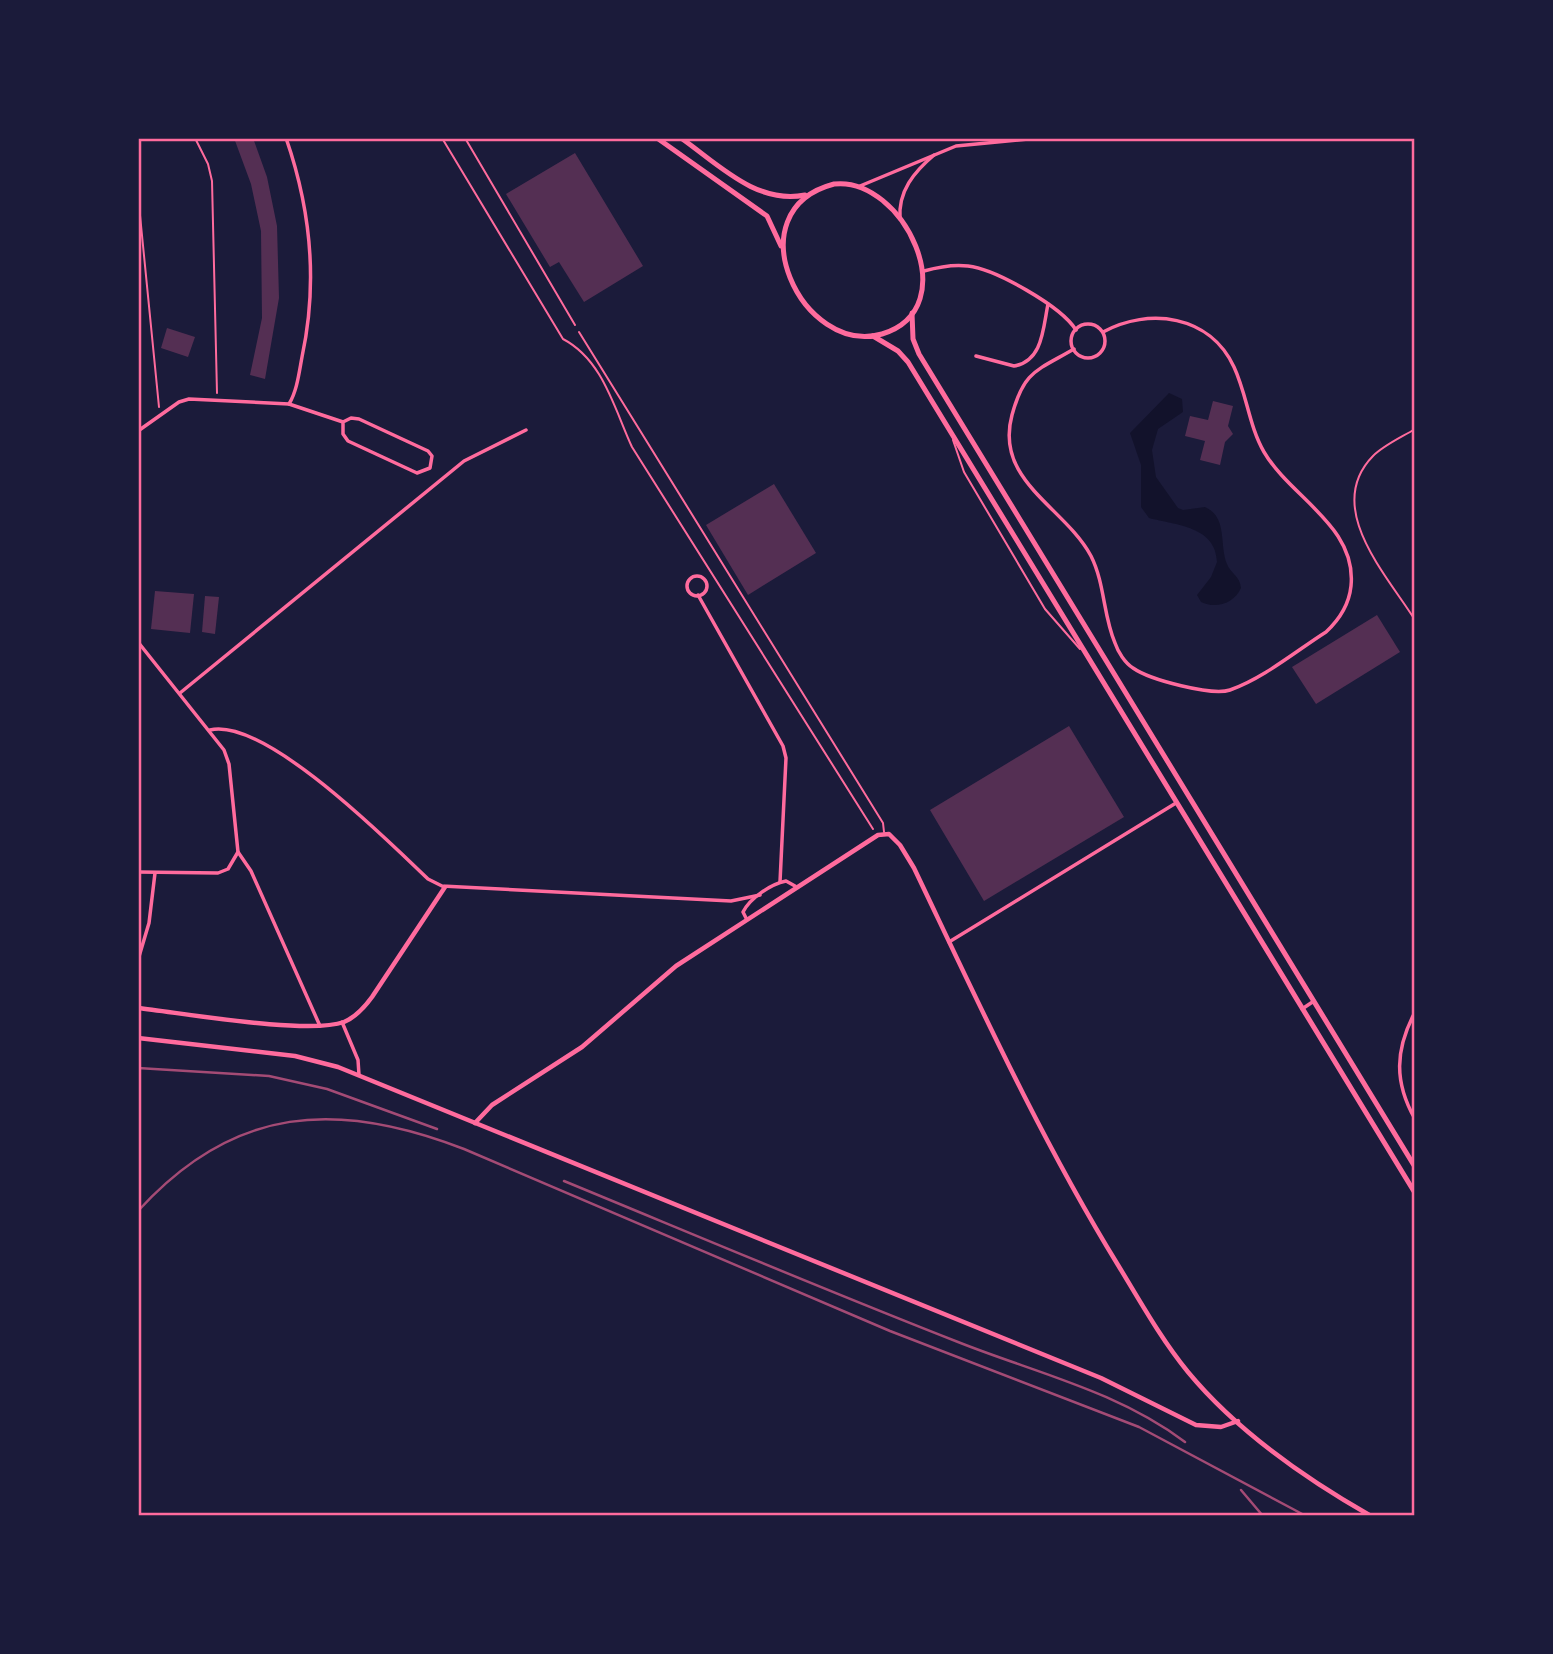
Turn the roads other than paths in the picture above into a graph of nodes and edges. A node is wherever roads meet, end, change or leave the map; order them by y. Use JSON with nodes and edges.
{"nodes":[{"id":1,"x":286,"y":138,"type":"edge"},
{"id":2,"x":465,"y":138,"type":"edge"},
{"id":3,"x":657,"y":138,"type":"edge"},
{"id":4,"x":681,"y":138,"type":"edge"},
{"id":5,"x":1038,"y":138,"type":"edge"},
{"id":6,"x":938,"y":151,"type":"junction"},
{"id":7,"x":859,"y":186,"type":"junction"},
{"id":8,"x":808,"y":195,"type":"junction"},
{"id":9,"x":900,"y":222,"type":"junction"},
{"id":10,"x":782,"y":249,"type":"junction"},
{"id":11,"x":924,"y":271,"type":"junction"},
{"id":12,"x":1048,"y":304,"type":"junction"},
{"id":13,"x":912,"y":313,"type":"junction"},
{"id":14,"x":575,"y":325,"type":"dead end"},
{"id":15,"x":1076,"y":330,"type":"junction"},
{"id":16,"x":579,"y":332,"type":"dead end"},
{"id":17,"x":1103,"y":332,"type":"junction"},
{"id":18,"x":873,"y":336,"type":"junction"},
{"id":19,"x":1074,"y":349,"type":"junction"},
{"id":20,"x":976,"y":356,"type":"dead end"},
{"id":21,"x":289,"y":404,"type":"junction"},
{"id":22,"x":343,"y":422,"type":"junction"},
{"id":23,"x":1415,"y":429,"type":"edge"},
{"id":24,"x":526,"y":430,"type":"dead end"},
{"id":25,"x":138,"y":431,"type":"edge"},
{"id":26,"x":953,"y":435,"type":"junction"},
{"id":27,"x":698,"y":595,"type":"junction"},
{"id":28,"x":1415,"y":620,"type":"edge"},
{"id":29,"x":138,"y":642,"type":"edge"},
{"id":30,"x":143,"y":648,"type":"junction"},
{"id":31,"x":1084,"y":652,"type":"junction"},
{"id":32,"x":138,"y":653,"type":"edge"},
{"id":33,"x":180,"y":693,"type":"junction"},
{"id":34,"x":210,"y":730,"type":"junction"},
{"id":35,"x":1176,"y":803,"type":"junction"},
{"id":36,"x":884,"y":834,"type":"junction"},
{"id":37,"x":238,"y":852,"type":"junction"},
{"id":38,"x":138,"y":873,"type":"edge"},
{"id":39,"x":155,"y":873,"type":"junction"},
{"id":40,"x":780,"y":882,"type":"junction"},
{"id":41,"x":796,"y":886,"type":"junction"},
{"id":42,"x":445,"y":887,"type":"junction"},
{"id":43,"x":760,"y":895,"type":"junction"},
{"id":44,"x":746,"y":918,"type":"junction"},
{"id":45,"x":949,"y":942,"type":"junction"},
{"id":46,"x":138,"y":960,"type":"edge"},
{"id":47,"x":1314,"y":1001,"type":"junction"},
{"id":48,"x":138,"y":1008,"type":"edge"},
{"id":49,"x":1302,"y":1009,"type":"junction"},
{"id":50,"x":1415,"y":1012,"type":"edge"},
{"id":51,"x":342,"y":1023,"type":"junction"},
{"id":52,"x":320,"y":1026,"type":"junction"},
{"id":53,"x":138,"y":1038,"type":"edge"},
{"id":54,"x":359,"y":1075,"type":"junction"},
{"id":55,"x":1415,"y":1119,"type":"edge"},
{"id":56,"x":475,"y":1123,"type":"junction"},
{"id":57,"x":1415,"y":1167,"type":"edge"},
{"id":58,"x":1415,"y":1193,"type":"edge"},
{"id":59,"x":1238,"y":1421,"type":"junction"},
{"id":60,"x":1371,"y":1516,"type":"edge"}],
"edges":[{"from":1,"to":21,"type":"street"},
{"from":2,"to":14,"type":"lane"},
{"from":3,"to":10,"type":"main road"},
{"from":4,"to":8,"type":"main road"},
{"from":5,"to":6,"type":"street"},
{"from":6,"to":7,"type":"street"},
{"from":6,"to":9,"type":"street"},
{"from":7,"to":8,"type":"main road"},
{"from":7,"to":9,"type":"main road"},
{"from":8,"to":10,"type":"main road"},
{"from":9,"to":11,"type":"main road"},
{"from":10,"to":18,"type":"main road"},
{"from":11,"to":12,"type":"street"},
{"from":11,"to":13,"type":"main road"},
{"from":12,"to":15,"type":"street"},
{"from":12,"to":20,"type":"street"},
{"from":13,"to":18,"type":"main road"},
{"from":13,"to":47,"type":"main road"},
{"from":15,"to":17,"type":"street"},
{"from":15,"to":19,"type":"street"},
{"from":16,"to":36,"type":"lane"},
{"from":17,"to":19,"type":"street"},
{"from":17,"to":19,"type":"street"},
{"from":18,"to":26,"type":"main road"},
{"from":21,"to":22,"type":"street"},
{"from":21,"to":25,"type":"street"},
{"from":22,"to":22,"type":"street"},
{"from":23,"to":28,"type":"lane"},
{"from":24,"to":33,"type":"street"},
{"from":26,"to":31,"type":"main road"},
{"from":26,"to":31,"type":"lane"},
{"from":27,"to":27,"type":"street"},
{"from":27,"to":40,"type":"street"},
{"from":29,"to":30,"type":"street"},
{"from":30,"to":32,"type":"street"},
{"from":30,"to":33,"type":"street"},
{"from":31,"to":35,"type":"main road"},
{"from":33,"to":34,"type":"street"},
{"from":34,"to":37,"type":"street"},
{"from":34,"to":42,"type":"street"},
{"from":35,"to":45,"type":"street"},
{"from":35,"to":49,"type":"main road"},
{"from":36,"to":41,"type":"street"},
{"from":36,"to":45,"type":"street"},
{"from":37,"to":39,"type":"street"},
{"from":37,"to":52,"type":"street"},
{"from":38,"to":39,"type":"street"},
{"from":39,"to":46,"type":"street"},
{"from":40,"to":41,"type":"street"},
{"from":40,"to":43,"type":"street"},
{"from":41,"to":44,"type":"street"},
{"from":42,"to":43,"type":"street"},
{"from":42,"to":51,"type":"street"},
{"from":43,"to":44,"type":"street"},
{"from":44,"to":56,"type":"street"},
{"from":45,"to":59,"type":"street"},
{"from":47,"to":49,"type":"street"},
{"from":47,"to":57,"type":"main road"},
{"from":48,"to":52,"type":"street"},
{"from":49,"to":58,"type":"main road"},
{"from":50,"to":55,"type":"street"},
{"from":51,"to":52,"type":"street"},
{"from":51,"to":54,"type":"street"},
{"from":53,"to":54,"type":"street"},
{"from":54,"to":56,"type":"street"},
{"from":56,"to":59,"type":"street"},
{"from":59,"to":60,"type":"street"}]}
